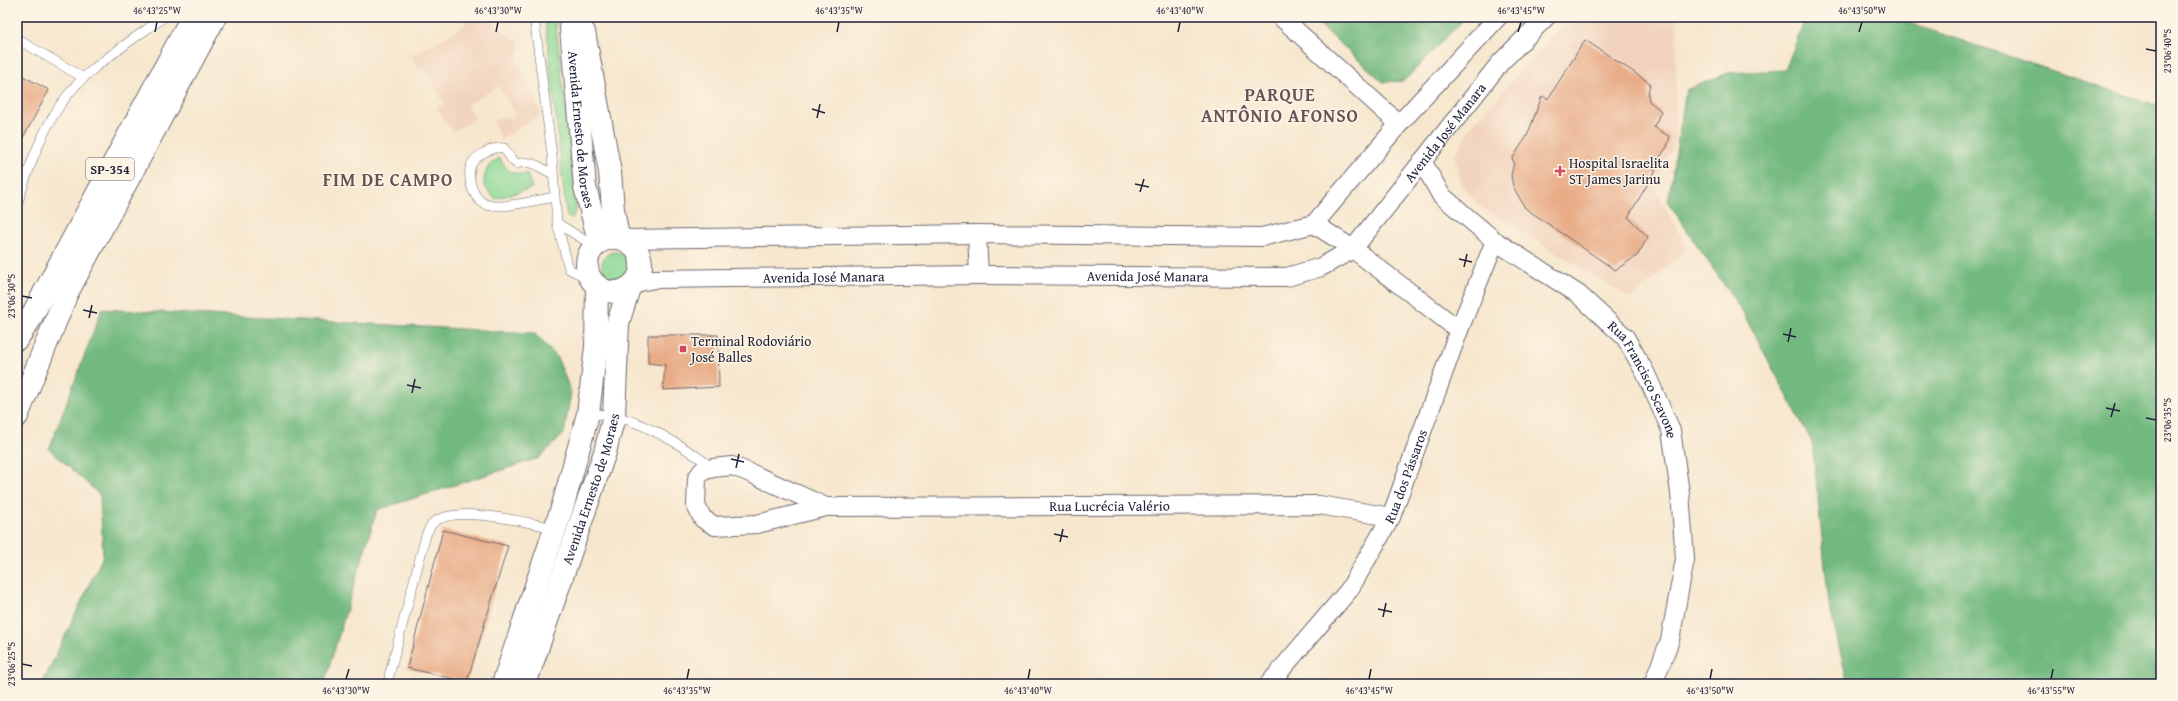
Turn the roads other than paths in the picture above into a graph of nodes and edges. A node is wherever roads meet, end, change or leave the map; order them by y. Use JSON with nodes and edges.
{"nodes":[{"id":1,"x":164,"y":17,"type":"edge"},
{"id":2,"x":192,"y":17,"type":"edge"},
{"id":3,"x":214,"y":17,"type":"edge"},
{"id":4,"x":534,"y":17,"type":"edge"},
{"id":5,"x":570,"y":17,"type":"edge"},
{"id":6,"x":582,"y":17,"type":"edge"},
{"id":7,"x":1281,"y":17,"type":"edge"},
{"id":8,"x":1498,"y":17,"type":"edge"},
{"id":9,"x":1546,"y":17,"type":"edge"},
{"id":10,"x":17,"y":39,"type":"edge"},
{"id":11,"x":84,"y":78,"type":"junction"},
{"id":12,"x":1399,"y":124,"type":"junction"},
{"id":13,"x":1422,"y":161,"type":"junction"},
{"id":14,"x":553,"y":174,"type":"junction"},
{"id":15,"x":555,"y":197,"type":"junction"},
{"id":16,"x":17,"y":204,"type":"edge"},
{"id":17,"x":557,"y":223,"type":"junction"},
{"id":18,"x":1314,"y":224,"type":"junction"},
{"id":19,"x":977,"y":234,"type":"junction"},
{"id":20,"x":609,"y":241,"type":"junction"},
{"id":21,"x":1494,"y":241,"type":"junction"},
{"id":22,"x":1353,"y":249,"type":"junction"},
{"id":23,"x":979,"y":275,"type":"junction"},
{"id":24,"x":594,"y":283,"type":"junction"},
{"id":25,"x":631,"y":286,"type":"junction"},
{"id":26,"x":1459,"y":330,"type":"junction"},
{"id":27,"x":17,"y":339,"type":"edge"},
{"id":28,"x":588,"y":414,"type":"junction"},
{"id":29,"x":17,"y":416,"type":"edge"},
{"id":30,"x":614,"y":416,"type":"junction"},
{"id":31,"x":713,"y":468,"type":"junction"},
{"id":32,"x":826,"y":507,"type":"junction"},
{"id":33,"x":1391,"y":517,"type":"junction"},
{"id":34,"x":555,"y":528,"type":"junction"},
{"id":35,"x":389,"y":676,"type":"dead end"},
{"id":36,"x":503,"y":684,"type":"edge"},
{"id":37,"x":525,"y":684,"type":"edge"},
{"id":38,"x":1269,"y":684,"type":"edge"},
{"id":39,"x":1653,"y":684,"type":"edge"}],
"edges":[{"from":1,"to":11,"type":"lane"},
{"from":2,"to":27,"type":"main road","number":"SP-354"},
{"from":3,"to":29,"type":"main road","number":"SP-354"},
{"from":4,"to":14,"type":"lane"},
{"from":5,"to":20,"type":"main road","name":"Avenida Ernesto de Moraes"},
{"from":6,"to":20,"type":"main road","name":"Avenida Ernesto de Moraes"},
{"from":7,"to":12,"type":"street"},
{"from":8,"to":12,"type":"street"},
{"from":9,"to":13,"type":"street","name":"Avenida José Manara"},
{"from":10,"to":11,"type":"lane"},
{"from":11,"to":16,"type":"lane"},
{"from":12,"to":18,"type":"street"},
{"from":13,"to":21,"type":"street","name":"Rua Francisco Scavone"},
{"from":13,"to":22,"type":"street","name":"Avenida José Manara"},
{"from":14,"to":15,"type":"lane"},
{"from":14,"to":15,"type":"lane"},
{"from":15,"to":17,"type":"lane"},
{"from":17,"to":20,"type":"lane"},
{"from":17,"to":24,"type":"lane"},
{"from":18,"to":19,"type":"street"},
{"from":18,"to":22,"type":"street"},
{"from":19,"to":20,"type":"street"},
{"from":19,"to":23,"type":"street"},
{"from":20,"to":24,"type":"main road"},
{"from":20,"to":25,"type":"main road"},
{"from":21,"to":26,"type":"street","name":"Rua dos Pássaros"},
{"from":21,"to":39,"type":"street","name":"Rua Francisco Scavone"},
{"from":22,"to":23,"type":"street","name":"Avenida José Manara"},
{"from":22,"to":26,"type":"street"},
{"from":23,"to":25,"type":"street","name":"Avenida José Manara"},
{"from":24,"to":25,"type":"main road"},
{"from":24,"to":28,"type":"main road","name":"Avenida Ernesto de Moraes"},
{"from":25,"to":30,"type":"main road","name":"Avenida Ernesto de Moraes"},
{"from":26,"to":33,"type":"street","name":"Rua dos Pássaros"},
{"from":28,"to":30,"type":"lane"},
{"from":28,"to":34,"type":"main road","name":"Avenida Ernesto de Moraes"},
{"from":30,"to":31,"type":"lane"},
{"from":30,"to":37,"type":"main road","name":"Avenida Ernesto de Moraes"},
{"from":31,"to":32,"type":"street","name":"Rua Lucrécia Valério"},
{"from":31,"to":32,"type":"street","name":"Rua Lucrécia Valério"},
{"from":32,"to":33,"type":"street","name":"Rua Lucrécia Valério"},
{"from":33,"to":38,"type":"street","name":"Rua dos Pássaros"},
{"from":34,"to":35,"type":"lane"},
{"from":34,"to":36,"type":"main road","name":"Avenida Ernesto de Moraes"}]}
